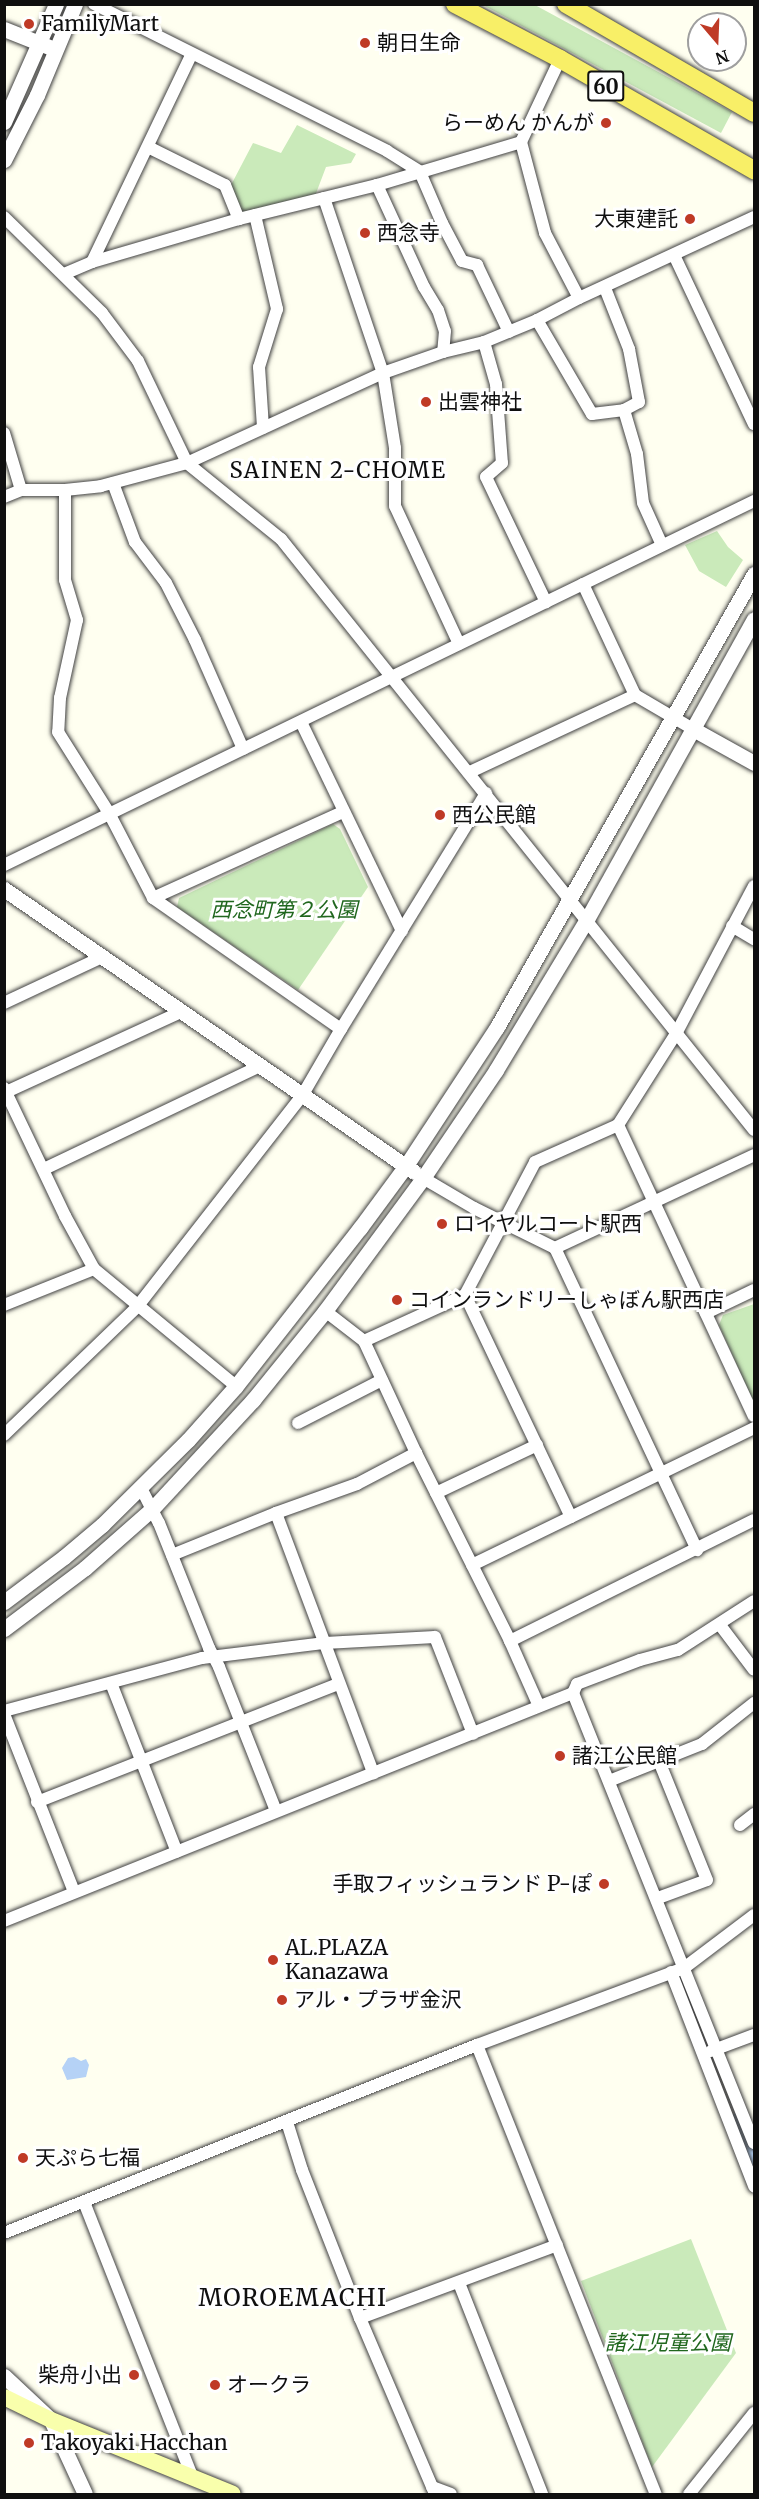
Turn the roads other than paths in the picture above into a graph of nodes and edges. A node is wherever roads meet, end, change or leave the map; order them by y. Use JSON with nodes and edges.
{"nodes":[{"id":1,"x":56,"y":4,"type":"edge"},
{"id":2,"x":75,"y":4,"type":"edge"},
{"id":3,"x":94,"y":4,"type":"edge"},
{"id":4,"x":455,"y":4,"type":"edge"},
{"id":5,"x":566,"y":4,"type":"edge"},
{"id":6,"x":4,"y":29,"type":"edge"},
{"id":7,"x":40,"y":43,"type":"junction"},
{"id":8,"x":56,"y":50,"type":"junction"},
{"id":9,"x":190,"y":55,"type":"junction"},
{"id":10,"x":560,"y":59,"type":"junction"},
{"id":11,"x":754,"y":113,"type":"edge"},
{"id":12,"x":4,"y":122,"type":"edge"},
{"id":13,"x":521,"y":142,"type":"junction"},
{"id":14,"x":148,"y":147,"type":"junction"},
{"id":15,"x":4,"y":160,"type":"edge"},
{"id":16,"x":754,"y":170,"type":"edge"},
{"id":17,"x":420,"y":172,"type":"junction"},
{"id":18,"x":377,"y":185,"type":"junction"},
{"id":19,"x":324,"y":198,"type":"junction"},
{"id":20,"x":255,"y":215,"type":"junction"},
{"id":21,"x":4,"y":217,"type":"edge"},
{"id":22,"x":754,"y":217,"type":"edge"},
{"id":23,"x":239,"y":219,"type":"junction"},
{"id":24,"x":674,"y":255,"type":"junction"},
{"id":25,"x":92,"y":262,"type":"junction"},
{"id":26,"x":64,"y":274,"type":"junction"},
{"id":27,"x":605,"y":288,"type":"junction"},
{"id":28,"x":579,"y":298,"type":"junction"},
{"id":29,"x":537,"y":320,"type":"junction"},
{"id":30,"x":509,"y":332,"type":"junction"},
{"id":31,"x":484,"y":342,"type":"junction"},
{"id":32,"x":442,"y":352,"type":"junction"},
{"id":33,"x":383,"y":373,"type":"junction"},
{"id":34,"x":624,"y":410,"type":"junction"},
{"id":35,"x":754,"y":424,"type":"edge"},
{"id":36,"x":263,"y":428,"type":"junction"},
{"id":37,"x":4,"y":433,"type":"edge"},
{"id":38,"x":187,"y":463,"type":"junction"},
{"id":39,"x":113,"y":483,"type":"junction"},
{"id":40,"x":21,"y":490,"type":"junction"},
{"id":41,"x":65,"y":490,"type":"junction"},
{"id":42,"x":4,"y":497,"type":"edge"},
{"id":43,"x":754,"y":501,"type":"edge"},
{"id":44,"x":662,"y":545,"type":"junction"},
{"id":45,"x":754,"y":574,"type":"edge"},
{"id":46,"x":583,"y":584,"type":"junction"},
{"id":47,"x":546,"y":602,"type":"junction"},
{"id":48,"x":754,"y":619,"type":"edge"},
{"id":49,"x":459,"y":644,"type":"junction"},
{"id":50,"x":391,"y":677,"type":"junction"},
{"id":51,"x":635,"y":695,"type":"junction"},
{"id":52,"x":674,"y":717,"type":"junction"},
{"id":53,"x":301,"y":722,"type":"junction"},
{"id":54,"x":693,"y":729,"type":"junction"},
{"id":55,"x":243,"y":749,"type":"junction"},
{"id":56,"x":754,"y":763,"type":"edge"},
{"id":57,"x":470,"y":772,"type":"junction"},
{"id":58,"x":486,"y":793,"type":"junction"},
{"id":59,"x":343,"y":812,"type":"junction"},
{"id":60,"x":108,"y":813,"type":"junction"},
{"id":61,"x":4,"y":865,"type":"edge"},
{"id":62,"x":754,"y":886,"type":"edge"},
{"id":63,"x":4,"y":889,"type":"edge"},
{"id":64,"x":153,"y":898,"type":"junction"},
{"id":65,"x":572,"y":898,"type":"junction"},
{"id":66,"x":587,"y":919,"type":"junction"},
{"id":67,"x":732,"y":927,"type":"junction"},
{"id":68,"x":402,"y":931,"type":"junction"},
{"id":69,"x":754,"y":939,"type":"edge"},
{"id":70,"x":102,"y":957,"type":"junction"},
{"id":71,"x":4,"y":1003,"type":"edge"},
{"id":72,"x":181,"y":1012,"type":"junction"},
{"id":73,"x":341,"y":1029,"type":"junction"},
{"id":74,"x":677,"y":1032,"type":"junction"},
{"id":75,"x":260,"y":1066,"type":"junction"},
{"id":76,"x":5,"y":1091,"type":"edge"},
{"id":77,"x":302,"y":1096,"type":"junction"},
{"id":78,"x":618,"y":1125,"type":"junction"},
{"id":79,"x":754,"y":1130,"type":"edge"},
{"id":80,"x":754,"y":1155,"type":"edge"},
{"id":81,"x":405,"y":1167,"type":"junction"},
{"id":82,"x":44,"y":1169,"type":"junction"},
{"id":83,"x":423,"y":1178,"type":"junction"},
{"id":84,"x":656,"y":1203,"type":"junction"},
{"id":85,"x":504,"y":1222,"type":"junction"},
{"id":86,"x":555,"y":1248,"type":"junction"},
{"id":87,"x":94,"y":1269,"type":"junction"},
{"id":88,"x":754,"y":1290,"type":"edge"},
{"id":89,"x":465,"y":1295,"type":"junction"},
{"id":90,"x":4,"y":1305,"type":"edge"},
{"id":91,"x":137,"y":1307,"type":"junction"},
{"id":92,"x":325,"y":1311,"type":"junction"},
{"id":93,"x":706,"y":1313,"type":"junction"},
{"id":94,"x":364,"y":1341,"type":"junction"},
{"id":95,"x":382,"y":1380,"type":"junction"},
{"id":96,"x":236,"y":1386,"type":"junction"},
{"id":97,"x":754,"y":1416,"type":"edge"},
{"id":98,"x":298,"y":1423,"type":"dead end"},
{"id":99,"x":754,"y":1428,"type":"edge"},
{"id":100,"x":4,"y":1435,"type":"edge"},
{"id":101,"x":537,"y":1444,"type":"junction"},
{"id":102,"x":416,"y":1453,"type":"junction"},
{"id":103,"x":662,"y":1472,"type":"junction"},
{"id":104,"x":141,"y":1488,"type":"junction"},
{"id":105,"x":436,"y":1493,"type":"junction"},
{"id":106,"x":152,"y":1509,"type":"junction"},
{"id":107,"x":276,"y":1513,"type":"junction"},
{"id":108,"x":571,"y":1517,"type":"junction"},
{"id":109,"x":754,"y":1520,"type":"edge"},
{"id":110,"x":697,"y":1550,"type":"junction"},
{"id":111,"x":172,"y":1555,"type":"junction"},
{"id":112,"x":472,"y":1565,"type":"junction"},
{"id":113,"x":754,"y":1601,"type":"edge"},
{"id":114,"x":4,"y":1602,"type":"edge"},
{"id":115,"x":720,"y":1625,"type":"junction"},
{"id":116,"x":4,"y":1629,"type":"edge"},
{"id":117,"x":510,"y":1641,"type":"junction"},
{"id":118,"x":325,"y":1643,"type":"junction"},
{"id":119,"x":214,"y":1657,"type":"junction"},
{"id":120,"x":754,"y":1670,"type":"edge"},
{"id":121,"x":111,"y":1683,"type":"junction"},
{"id":122,"x":338,"y":1684,"type":"junction"},
{"id":123,"x":573,"y":1693,"type":"junction"},
{"id":124,"x":754,"y":1703,"type":"edge"},
{"id":125,"x":539,"y":1707,"type":"junction"},
{"id":126,"x":4,"y":1712,"type":"edge"},
{"id":127,"x":241,"y":1722,"type":"junction"},
{"id":128,"x":473,"y":1734,"type":"junction"},
{"id":129,"x":140,"y":1760,"type":"junction"},
{"id":130,"x":659,"y":1761,"type":"junction"},
{"id":131,"x":373,"y":1773,"type":"junction"},
{"id":132,"x":609,"y":1781,"type":"junction"},
{"id":133,"x":37,"y":1802,"type":"junction"},
{"id":134,"x":276,"y":1811,"type":"junction"},
{"id":135,"x":754,"y":1814,"type":"edge"},
{"id":136,"x":740,"y":1825,"type":"dead end"},
{"id":137,"x":177,"y":1852,"type":"junction"},
{"id":138,"x":74,"y":1893,"type":"junction"},
{"id":139,"x":658,"y":1898,"type":"junction"},
{"id":140,"x":754,"y":1915,"type":"edge"},
{"id":141,"x":4,"y":1921,"type":"edge"},
{"id":142,"x":684,"y":1968,"type":"junction"},
{"id":143,"x":671,"y":1972,"type":"junction"},
{"id":144,"x":754,"y":2035,"type":"edge"},
{"id":145,"x":477,"y":2045,"type":"junction"},
{"id":146,"x":717,"y":2048,"type":"junction"},
{"id":147,"x":703,"y":2053,"type":"junction"},
{"id":148,"x":737,"y":2097,"type":"junction"},
{"id":149,"x":723,"y":2103,"type":"junction"},
{"id":150,"x":287,"y":2122,"type":"junction"},
{"id":151,"x":754,"y":2143,"type":"edge"},
{"id":152,"x":754,"y":2186,"type":"edge"},
{"id":153,"x":84,"y":2202,"type":"junction"},
{"id":154,"x":4,"y":2233,"type":"edge"},
{"id":155,"x":556,"y":2246,"type":"junction"},
{"id":156,"x":459,"y":2283,"type":"junction"},
{"id":157,"x":360,"y":2318,"type":"junction"},
{"id":158,"x":4,"y":2376,"type":"edge"},
{"id":159,"x":4,"y":2397,"type":"edge"},
{"id":160,"x":754,"y":2413,"type":"edge"},
{"id":161,"x":51,"y":2420,"type":"junction"},
{"id":162,"x":192,"y":2476,"type":"junction"},
{"id":163,"x":433,"y":2491,"type":"edge"},
{"id":164,"x":85,"y":2494,"type":"edge"},
{"id":165,"x":233,"y":2494,"type":"edge"},
{"id":166,"x":451,"y":2494,"type":"edge"},
{"id":167,"x":542,"y":2494,"type":"edge"},
{"id":168,"x":656,"y":2494,"type":"edge"},
{"id":169,"x":689,"y":2494,"type":"edge"}],
"edges":[{"from":1,"to":7,"type":"street"},
{"from":2,"to":8,"type":"street"},
{"from":3,"to":9,"type":"street"},
{"from":4,"to":10,"type":"main road","number":"60"},
{"from":5,"to":11,"type":"main road","number":"60"},
{"from":6,"to":7,"type":"street"},
{"from":7,"to":8,"type":"street"},
{"from":7,"to":12,"type":"street"},
{"from":8,"to":15,"type":"street"},
{"from":9,"to":14,"type":"street"},
{"from":9,"to":17,"type":"street"},
{"from":10,"to":13,"type":"street"},
{"from":10,"to":16,"type":"main road","number":"60"},
{"from":13,"to":17,"type":"street"},
{"from":13,"to":28,"type":"street"},
{"from":14,"to":23,"type":"street"},
{"from":14,"to":25,"type":"street"},
{"from":17,"to":18,"type":"street"},
{"from":17,"to":30,"type":"street"},
{"from":18,"to":19,"type":"street"},
{"from":18,"to":32,"type":"street"},
{"from":19,"to":20,"type":"street"},
{"from":19,"to":33,"type":"street"},
{"from":20,"to":23,"type":"street"},
{"from":20,"to":36,"type":"street"},
{"from":21,"to":26,"type":"street"},
{"from":22,"to":24,"type":"street"},
{"from":23,"to":25,"type":"street"},
{"from":24,"to":27,"type":"street"},
{"from":24,"to":35,"type":"street"},
{"from":25,"to":26,"type":"street"},
{"from":26,"to":38,"type":"street"},
{"from":27,"to":28,"type":"street"},
{"from":27,"to":34,"type":"street"},
{"from":28,"to":29,"type":"street"},
{"from":29,"to":30,"type":"street"},
{"from":29,"to":34,"type":"street"},
{"from":30,"to":31,"type":"street"},
{"from":31,"to":32,"type":"street"},
{"from":31,"to":47,"type":"street"},
{"from":32,"to":33,"type":"street"},
{"from":33,"to":36,"type":"street"},
{"from":33,"to":49,"type":"street"},
{"from":34,"to":44,"type":"street"},
{"from":36,"to":38,"type":"street"},
{"from":37,"to":40,"type":"street"},
{"from":38,"to":39,"type":"street"},
{"from":38,"to":50,"type":"street"},
{"from":39,"to":41,"type":"street"},
{"from":39,"to":55,"type":"street"},
{"from":40,"to":41,"type":"street"},
{"from":40,"to":42,"type":"street"},
{"from":41,"to":60,"type":"street"},
{"from":43,"to":44,"type":"street"},
{"from":44,"to":46,"type":"street"},
{"from":45,"to":52,"type":"street"},
{"from":46,"to":47,"type":"street"},
{"from":46,"to":51,"type":"street"},
{"from":47,"to":49,"type":"street"},
{"from":48,"to":54,"type":"street"},
{"from":49,"to":50,"type":"street"},
{"from":50,"to":53,"type":"street"},
{"from":50,"to":57,"type":"street"},
{"from":51,"to":52,"type":"street"},
{"from":51,"to":57,"type":"street"},
{"from":52,"to":54,"type":"street"},
{"from":52,"to":65,"type":"street"},
{"from":53,"to":55,"type":"street"},
{"from":53,"to":59,"type":"street"},
{"from":54,"to":56,"type":"street"},
{"from":54,"to":66,"type":"street"},
{"from":55,"to":60,"type":"street"},
{"from":57,"to":58,"type":"street"},
{"from":58,"to":65,"type":"street"},
{"from":58,"to":68,"type":"street"},
{"from":59,"to":64,"type":"street"},
{"from":59,"to":68,"type":"street"},
{"from":60,"to":61,"type":"street"},
{"from":60,"to":64,"type":"street"},
{"from":62,"to":67,"type":"street"},
{"from":63,"to":70,"type":"street"},
{"from":64,"to":73,"type":"street"},
{"from":65,"to":66,"type":"street"},
{"from":65,"to":81,"type":"street"},
{"from":66,"to":74,"type":"street"},
{"from":66,"to":83,"type":"street"},
{"from":67,"to":69,"type":"street"},
{"from":67,"to":74,"type":"street"},
{"from":68,"to":73,"type":"street"},
{"from":70,"to":71,"type":"street"},
{"from":70,"to":72,"type":"street"},
{"from":72,"to":75,"type":"street"},
{"from":72,"to":76,"type":"street"},
{"from":73,"to":77,"type":"street"},
{"from":74,"to":78,"type":"street"},
{"from":74,"to":79,"type":"street"},
{"from":75,"to":77,"type":"street"},
{"from":75,"to":82,"type":"street"},
{"from":76,"to":82,"type":"street"},
{"from":77,"to":81,"type":"street"},
{"from":77,"to":91,"type":"street"},
{"from":78,"to":84,"type":"street"},
{"from":78,"to":85,"type":"street"},
{"from":80,"to":84,"type":"street"},
{"from":81,"to":83,"type":"street"},
{"from":81,"to":96,"type":"street"},
{"from":82,"to":87,"type":"street"},
{"from":83,"to":85,"type":"street"},
{"from":83,"to":92,"type":"street"},
{"from":84,"to":86,"type":"street"},
{"from":84,"to":93,"type":"street"},
{"from":85,"to":86,"type":"street"},
{"from":85,"to":89,"type":"street"},
{"from":86,"to":103,"type":"street"},
{"from":87,"to":90,"type":"street"},
{"from":87,"to":91,"type":"street"},
{"from":88,"to":93,"type":"street"},
{"from":89,"to":94,"type":"street"},
{"from":89,"to":101,"type":"street"},
{"from":91,"to":96,"type":"street"},
{"from":91,"to":100,"type":"street"},
{"from":92,"to":94,"type":"street"},
{"from":92,"to":106,"type":"street"},
{"from":93,"to":97,"type":"street"},
{"from":94,"to":95,"type":"street"},
{"from":95,"to":98,"type":"street"},
{"from":95,"to":102,"type":"street"},
{"from":96,"to":104,"type":"street"},
{"from":99,"to":103,"type":"street"},
{"from":101,"to":105,"type":"street"},
{"from":101,"to":108,"type":"street"},
{"from":102,"to":105,"type":"street"},
{"from":102,"to":107,"type":"street"},
{"from":103,"to":108,"type":"street"},
{"from":103,"to":110,"type":"street"},
{"from":104,"to":106,"type":"street"},
{"from":104,"to":114,"type":"street"},
{"from":105,"to":112,"type":"street"},
{"from":106,"to":111,"type":"street"},
{"from":106,"to":116,"type":"street"},
{"from":107,"to":111,"type":"street"},
{"from":107,"to":118,"type":"street"},
{"from":108,"to":112,"type":"street"},
{"from":109,"to":110,"type":"street"},
{"from":110,"to":117,"type":"street"},
{"from":111,"to":119,"type":"street"},
{"from":112,"to":117,"type":"street"},
{"from":113,"to":115,"type":"street"},
{"from":115,"to":120,"type":"street"},
{"from":115,"to":123,"type":"street"},
{"from":117,"to":125,"type":"street"},
{"from":118,"to":119,"type":"street"},
{"from":118,"to":122,"type":"street"},
{"from":118,"to":128,"type":"street"},
{"from":119,"to":121,"type":"street"},
{"from":119,"to":127,"type":"street"},
{"from":121,"to":126,"type":"street"},
{"from":121,"to":129,"type":"street"},
{"from":122,"to":127,"type":"street"},
{"from":122,"to":131,"type":"street"},
{"from":123,"to":125,"type":"street"},
{"from":123,"to":132,"type":"street"},
{"from":124,"to":130,"type":"street"},
{"from":125,"to":128,"type":"street"},
{"from":126,"to":133,"type":"street"},
{"from":127,"to":129,"type":"street"},
{"from":127,"to":134,"type":"street"},
{"from":128,"to":131,"type":"street"},
{"from":129,"to":133,"type":"street"},
{"from":129,"to":137,"type":"street"},
{"from":130,"to":132,"type":"street"},
{"from":130,"to":139,"type":"street"},
{"from":131,"to":134,"type":"street"},
{"from":132,"to":139,"type":"street"},
{"from":133,"to":138,"type":"street"},
{"from":134,"to":137,"type":"street"},
{"from":135,"to":136,"type":"street"},
{"from":137,"to":138,"type":"street"},
{"from":138,"to":141,"type":"street"},
{"from":139,"to":142,"type":"street"},
{"from":140,"to":142,"type":"street"},
{"from":142,"to":143,"type":"street"},
{"from":142,"to":146,"type":"street"},
{"from":143,"to":145,"type":"street"},
{"from":143,"to":147,"type":"street"},
{"from":144,"to":146,"type":"street"},
{"from":145,"to":150,"type":"street"},
{"from":145,"to":155,"type":"street"},
{"from":146,"to":147,"type":"street"},
{"from":146,"to":148,"type":"street"},
{"from":147,"to":149,"type":"street"},
{"from":148,"to":149,"type":"street"},
{"from":148,"to":151,"type":"street"},
{"from":149,"to":152,"type":"street"},
{"from":150,"to":153,"type":"street"},
{"from":150,"to":157,"type":"street"},
{"from":153,"to":154,"type":"street"},
{"from":153,"to":162,"type":"street"},
{"from":155,"to":156,"type":"street"},
{"from":155,"to":168,"type":"street"},
{"from":156,"to":157,"type":"street"},
{"from":156,"to":167,"type":"street"},
{"from":157,"to":163,"type":"street"},
{"from":158,"to":161,"type":"street"},
{"from":159,"to":161,"type":"main road"},
{"from":160,"to":169,"type":"street"},
{"from":161,"to":162,"type":"main road"},
{"from":161,"to":164,"type":"street"},
{"from":162,"to":165,"type":"main road"},
{"from":163,"to":166,"type":"street"}]}
